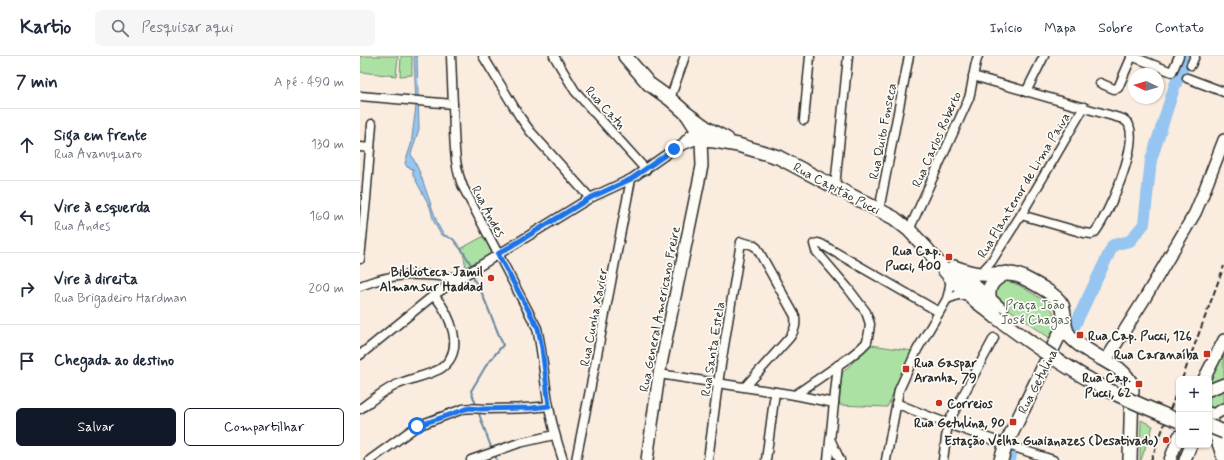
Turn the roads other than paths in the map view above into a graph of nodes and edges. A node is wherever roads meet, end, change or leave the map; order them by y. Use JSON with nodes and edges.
{"nodes":[{"id":1,"x":451,"y":56,"type":"edge"},
{"id":2,"x":483,"y":56,"type":"edge"},
{"id":3,"x":554,"y":56,"type":"edge"},
{"id":4,"x":625,"y":56,"type":"edge"},
{"id":5,"x":685,"y":56,"type":"edge"},
{"id":6,"x":810,"y":56,"type":"edge"},
{"id":7,"x":848,"y":56,"type":"edge"},
{"id":8,"x":909,"y":56,"type":"edge"},
{"id":9,"x":978,"y":56,"type":"edge"},
{"id":10,"x":1044,"y":56,"type":"edge"},
{"id":11,"x":1132,"y":56,"type":"edge"},
{"id":12,"x":1179,"y":56,"type":"edge"},
{"id":13,"x":1195,"y":56,"type":"edge"},
{"id":14,"x":1191,"y":65,"type":"dead end"},
{"id":15,"x":973,"y":76,"type":"junction"},
{"id":16,"x":1186,"y":78,"type":"dead end"},
{"id":17,"x":1100,"y":83,"type":"dead end"},
{"id":18,"x":1026,"y":92,"type":"junction"},
{"id":19,"x":1224,"y":92,"type":"edge"},
{"id":20,"x":360,"y":96,"type":"edge"},
{"id":21,"x":670,"y":99,"type":"junction"},
{"id":22,"x":452,"y":104,"type":"junction"},
{"id":23,"x":1084,"y":107,"type":"junction"},
{"id":24,"x":804,"y":120,"type":"dead end"},
{"id":25,"x":372,"y":124,"type":"dead end"},
{"id":26,"x":707,"y":135,"type":"junction"},
{"id":27,"x":1224,"y":140,"type":"edge"},
{"id":28,"x":360,"y":147,"type":"edge"},
{"id":29,"x":370,"y":148,"type":"junction"},
{"id":30,"x":646,"y":170,"type":"junction"},
{"id":31,"x":631,"y":179,"type":"junction"},
{"id":32,"x":836,"y":187,"type":"junction"},
{"id":33,"x":590,"y":198,"type":"junction"},
{"id":34,"x":879,"y":210,"type":"junction"},
{"id":35,"x":1021,"y":215,"type":"junction"},
{"id":36,"x":909,"y":230,"type":"junction"},
{"id":37,"x":498,"y":254,"type":"junction"},
{"id":38,"x":360,"y":259,"type":"edge"},
{"id":39,"x":953,"y":273,"type":"junction"},
{"id":40,"x":1006,"y":273,"type":"junction"},
{"id":41,"x":980,"y":274,"type":"junction"},
{"id":42,"x":460,"y":278,"type":"junction"},
{"id":43,"x":360,"y":286,"type":"edge"},
{"id":44,"x":434,"y":295,"type":"junction"},
{"id":45,"x":969,"y":295,"type":"junction"},
{"id":46,"x":947,"y":299,"type":"junction"},
{"id":47,"x":990,"y":301,"type":"junction"},
{"id":48,"x":939,"y":312,"type":"junction"},
{"id":49,"x":999,"y":314,"type":"junction"},
{"id":50,"x":1064,"y":325,"type":"junction"},
{"id":51,"x":994,"y":338,"type":"dead end"},
{"id":52,"x":1057,"y":340,"type":"junction"},
{"id":53,"x":1224,"y":340,"type":"edge"},
{"id":54,"x":1075,"y":341,"type":"junction"},
{"id":55,"x":360,"y":355,"type":"edge"},
{"id":56,"x":1106,"y":360,"type":"junction"},
{"id":57,"x":838,"y":365,"type":"junction"},
{"id":58,"x":659,"y":374,"type":"junction"},
{"id":59,"x":1206,"y":376,"type":"edge"},
{"id":60,"x":718,"y":383,"type":"junction"},
{"id":61,"x":1224,"y":384,"type":"edge"},
{"id":62,"x":745,"y":387,"type":"junction"},
{"id":63,"x":1212,"y":389,"type":"edge"},
{"id":64,"x":775,"y":392,"type":"junction"},
{"id":65,"x":796,"y":395,"type":"junction"},
{"id":66,"x":834,"y":403,"type":"junction"},
{"id":67,"x":896,"y":403,"type":"junction"},
{"id":68,"x":549,"y":406,"type":"junction"},
{"id":69,"x":360,"y":408,"type":"edge"},
{"id":70,"x":1224,"y":408,"type":"edge"},
{"id":71,"x":1177,"y":412,"type":"edge"},
{"id":72,"x":1212,"y":417,"type":"edge"},
{"id":73,"x":1176,"y":420,"type":"edge"},
{"id":74,"x":1212,"y":422,"type":"edge"},
{"id":75,"x":948,"y":423,"type":"junction"},
{"id":76,"x":1212,"y":425,"type":"edge"},
{"id":77,"x":1224,"y":432,"type":"edge"},
{"id":78,"x":554,"y":435,"type":"junction"},
{"id":79,"x":1212,"y":437,"type":"edge"},
{"id":80,"x":831,"y":441,"type":"junction"},
{"id":81,"x":1006,"y":444,"type":"junction"},
{"id":82,"x":1176,"y":444,"type":"edge"},
{"id":83,"x":1190,"y":448,"type":"edge"},
{"id":84,"x":1223,"y":448,"type":"edge"},
{"id":85,"x":1048,"y":459,"type":"edge"},
{"id":86,"x":370,"y":460,"type":"edge"},
{"id":87,"x":471,"y":460,"type":"edge"},
{"id":88,"x":563,"y":460,"type":"edge"},
{"id":89,"x":576,"y":460,"type":"edge"},
{"id":90,"x":647,"y":460,"type":"edge"},
{"id":91,"x":708,"y":460,"type":"edge"},
{"id":92,"x":766,"y":460,"type":"edge"},
{"id":93,"x":828,"y":460,"type":"edge"},
{"id":94,"x":840,"y":460,"type":"edge"},
{"id":95,"x":886,"y":460,"type":"edge"},
{"id":96,"x":943,"y":460,"type":"edge"},
{"id":97,"x":1001,"y":460,"type":"edge"},
{"id":98,"x":1130,"y":460,"type":"edge"},
{"id":99,"x":1170,"y":460,"type":"edge"},
{"id":100,"x":1185,"y":460,"type":"edge"}],
"edges":[{"from":1,"to":22,"type":"street","name":"Rua Andes"},
{"from":2,"to":33,"type":"street"},
{"from":3,"to":30,"type":"street","name":"Rua Catu"},
{"from":4,"to":21,"type":"main road","name":"Rua Capitão Pucci"},
{"from":5,"to":21,"type":"street"},
{"from":6,"to":24,"type":"street"},
{"from":7,"to":32,"type":"street"},
{"from":8,"to":34,"type":"street","name":"Rua Quito Fonseca"},
{"from":9,"to":15,"type":"street","name":"Rua Carlos Roberto"},
{"from":10,"to":18,"type":"street"},
{"from":11,"to":12,"type":"street"},
{"from":11,"to":17,"type":"street"},
{"from":13,"to":14,"type":"street"},
{"from":15,"to":18,"type":"street"},
{"from":15,"to":36,"type":"street","name":"Rua Carlos Roberto"},
{"from":16,"to":19,"type":"street"},
{"from":18,"to":23,"type":"street"},
{"from":20,"to":22,"type":"street"},
{"from":21,"to":26,"type":"main road","name":"Rua Capitão Pucci"},
{"from":22,"to":37,"type":"street","name":"Rua Andes"},
{"from":23,"to":35,"type":"street","name":"Rua Flantenor de Lima Paiva"},
{"from":23,"to":35,"type":"street"},
{"from":25,"to":29,"type":"street"},
{"from":26,"to":30,"type":"street"},
{"from":26,"to":32,"type":"main road","name":"Rua Capitão Pucci"},
{"from":26,"to":58,"type":"main road","name":"Rua General Americano Freire"},
{"from":27,"to":56,"type":"main road"},
{"from":28,"to":29,"type":"street"},
{"from":29,"to":38,"type":"street"},
{"from":30,"to":31,"type":"street"},
{"from":31,"to":33,"type":"street"},
{"from":31,"to":89,"type":"street","name":"Rua Cunha Xavier"},
{"from":32,"to":34,"type":"main road","name":"Rua Capitão Pucci"},
{"from":33,"to":37,"type":"street"},
{"from":34,"to":36,"type":"main road","name":"Rua Capitão Pucci"},
{"from":35,"to":41,"type":"street","name":"Rua Flantenor de Lima Paiva"},
{"from":36,"to":39,"type":"main road","name":"Rua Capitão Pucci"},
{"from":37,"to":42,"type":"street"},
{"from":37,"to":68,"type":"street","name":"Rua Andes"},
{"from":39,"to":41,"type":"main road"},
{"from":39,"to":45,"type":"main road","name":"Rua Capitão Pucci"},
{"from":39,"to":46,"type":"street"},
{"from":39,"to":47,"type":"main road"},
{"from":40,"to":41,"type":"main road"},
{"from":40,"to":47,"type":"main road"},
{"from":40,"to":50,"type":"main road"},
{"from":42,"to":43,"type":"street"},
{"from":42,"to":44,"type":"street"},
{"from":44,"to":55,"type":"street"},
{"from":44,"to":69,"type":"street"},
{"from":45,"to":46,"type":"street"},
{"from":45,"to":49,"type":"main road","name":"Rua Capitão Pucci"},
{"from":46,"to":48,"type":"street"},
{"from":47,"to":49,"type":"main road"},
{"from":48,"to":57,"type":"street"},
{"from":48,"to":67,"type":"street"},
{"from":49,"to":71,"type":"main road"},
{"from":49,"to":73,"type":"main road","bridge":true},
{"from":50,"to":52,"type":"main road","name":"Rua Getulina"},
{"from":50,"to":54,"type":"main road"},
{"from":51,"to":75,"type":"street"},
{"from":52,"to":54,"type":"main road"},
{"from":52,"to":81,"type":"main road","name":"Rua Getulina"},
{"from":53,"to":59,"type":"main road"},
{"from":54,"to":56,"type":"main road"},
{"from":56,"to":98,"type":"main road"},
{"from":57,"to":65,"type":"street"},
{"from":57,"to":66,"type":"street"},
{"from":58,"to":60,"type":"street"},
{"from":58,"to":90,"type":"main road","name":"Rua General Americano Freire"},
{"from":60,"to":62,"type":"street"},
{"from":60,"to":62,"type":"street","name":"Rua Santa Estela"},
{"from":60,"to":91,"type":"street","name":"Rua Santa Estela"},
{"from":61,"to":63,"type":"main road"},
{"from":62,"to":64,"type":"street"},
{"from":64,"to":65,"type":"street"},
{"from":64,"to":92,"type":"street"},
{"from":65,"to":66,"type":"street"},
{"from":66,"to":80,"type":"street"},
{"from":67,"to":75,"type":"street"},
{"from":67,"to":95,"type":"street"},
{"from":68,"to":78,"type":"street","name":"Rua Andes"},
{"from":68,"to":86,"type":"street"},
{"from":70,"to":72,"type":"main road"},
{"from":74,"to":77,"type":"main road","bridge":true},
{"from":75,"to":81,"type":"street"},
{"from":75,"to":96,"type":"street"},
{"from":76,"to":84,"type":"main road"},
{"from":77,"to":84,"type":"main road"},
{"from":78,"to":87,"type":"street"},
{"from":78,"to":88,"type":"street","name":"Rua Andes"},
{"from":79,"to":84,"type":"main road"},
{"from":80,"to":93,"type":"street"},
{"from":80,"to":94,"type":"street"},
{"from":81,"to":85,"type":"street"},
{"from":81,"to":97,"type":"main road","name":"Rua Getulina"},
{"from":82,"to":99,"type":"main road"},
{"from":83,"to":100,"type":"main road"}]}
